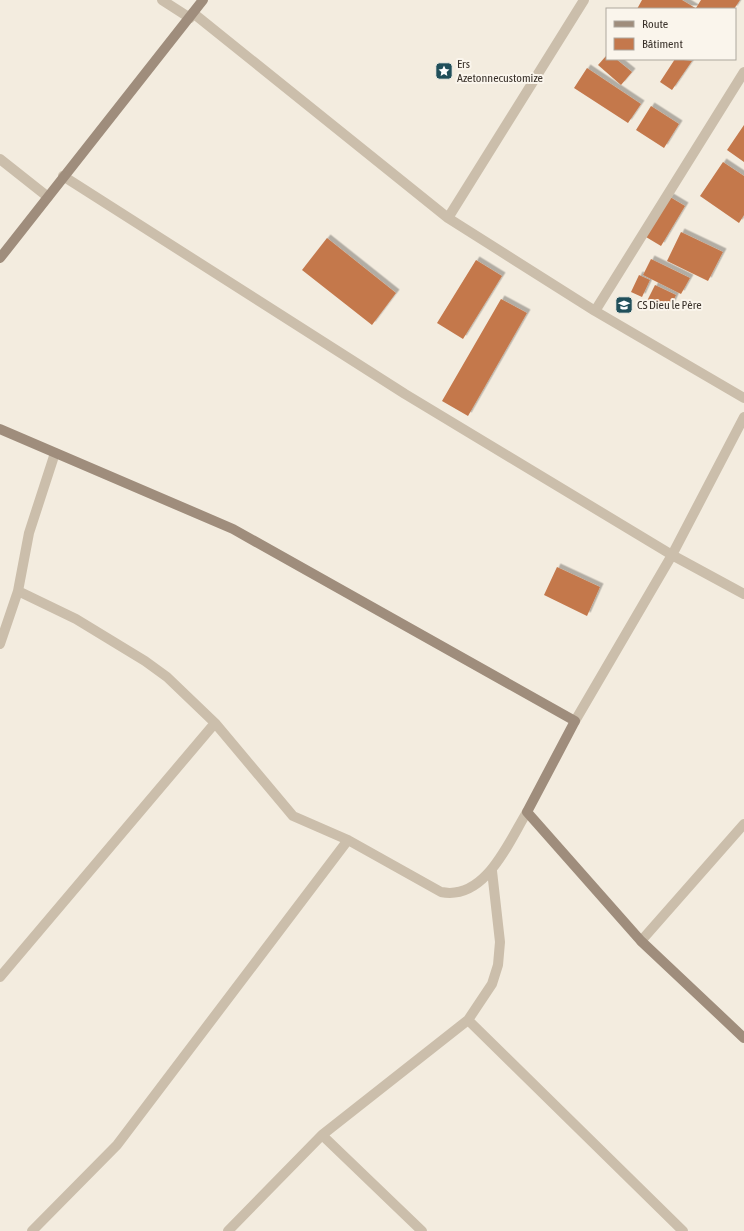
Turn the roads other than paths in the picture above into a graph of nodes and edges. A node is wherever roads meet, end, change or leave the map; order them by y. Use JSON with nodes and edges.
{"nodes":[{"id":1,"x":162,"y":0,"type":"edge"},
{"id":2,"x":203,"y":0,"type":"edge"},
{"id":3,"x":584,"y":0,"type":"edge"},
{"id":4,"x":192,"y":16,"type":"junction"},
{"id":5,"x":744,"y":72,"type":"edge"},
{"id":6,"x":0,"y":159,"type":"edge"},
{"id":7,"x":63,"y":176,"type":"junction"},
{"id":8,"x":48,"y":197,"type":"junction"},
{"id":9,"x":448,"y":218,"type":"junction"},
{"id":10,"x":0,"y":258,"type":"edge"},
{"id":11,"x":595,"y":311,"type":"junction"},
{"id":12,"x":744,"y":398,"type":"edge"},
{"id":13,"x":744,"y":417,"type":"edge"},
{"id":14,"x":0,"y":429,"type":"edge"},
{"id":15,"x":54,"y":453,"type":"junction"},
{"id":16,"x":672,"y":556,"type":"junction"},
{"id":17,"x":18,"y":591,"type":"junction"},
{"id":18,"x":744,"y":594,"type":"edge"},
{"id":19,"x":0,"y":644,"type":"edge"},
{"id":20,"x":575,"y":721,"type":"junction"},
{"id":21,"x":215,"y":723,"type":"junction"},
{"id":22,"x":527,"y":812,"type":"junction"},
{"id":23,"x":744,"y":824,"type":"edge"},
{"id":24,"x":348,"y":840,"type":"junction"},
{"id":25,"x":492,"y":871,"type":"junction"},
{"id":26,"x":641,"y":941,"type":"junction"},
{"id":27,"x":0,"y":977,"type":"edge"},
{"id":28,"x":468,"y":1020,"type":"junction"},
{"id":29,"x":744,"y":1038,"type":"edge"},
{"id":30,"x":322,"y":1136,"type":"junction"},
{"id":31,"x":32,"y":1231,"type":"edge"},
{"id":32,"x":228,"y":1231,"type":"edge"},
{"id":33,"x":422,"y":1231,"type":"edge"},
{"id":34,"x":683,"y":1231,"type":"edge"}],
"edges":[{"from":1,"to":4,"type":"street"},
{"from":2,"to":4,"type":"street"},
{"from":3,"to":9,"type":"street"},
{"from":4,"to":7,"type":"street"},
{"from":4,"to":9,"type":"street"},
{"from":5,"to":11,"type":"street"},
{"from":6,"to":8,"type":"street"},
{"from":7,"to":8,"type":"street"},
{"from":7,"to":16,"type":"street"},
{"from":8,"to":10,"type":"street"},
{"from":9,"to":11,"type":"street"},
{"from":11,"to":12,"type":"street"},
{"from":13,"to":16,"type":"street"},
{"from":14,"to":15,"type":"street"},
{"from":15,"to":17,"type":"street"},
{"from":15,"to":20,"type":"street"},
{"from":16,"to":18,"type":"street"},
{"from":16,"to":20,"type":"street"},
{"from":17,"to":19,"type":"street"},
{"from":17,"to":21,"type":"street"},
{"from":20,"to":22,"type":"street"},
{"from":21,"to":24,"type":"street"},
{"from":21,"to":27,"type":"street"},
{"from":22,"to":25,"type":"street"},
{"from":22,"to":26,"type":"street"},
{"from":23,"to":26,"type":"street"},
{"from":24,"to":25,"type":"street"},
{"from":24,"to":31,"type":"street"},
{"from":25,"to":28,"type":"street"},
{"from":26,"to":29,"type":"street"},
{"from":28,"to":30,"type":"street"},
{"from":28,"to":34,"type":"street"},
{"from":30,"to":32,"type":"street"},
{"from":30,"to":33,"type":"street"}]}
